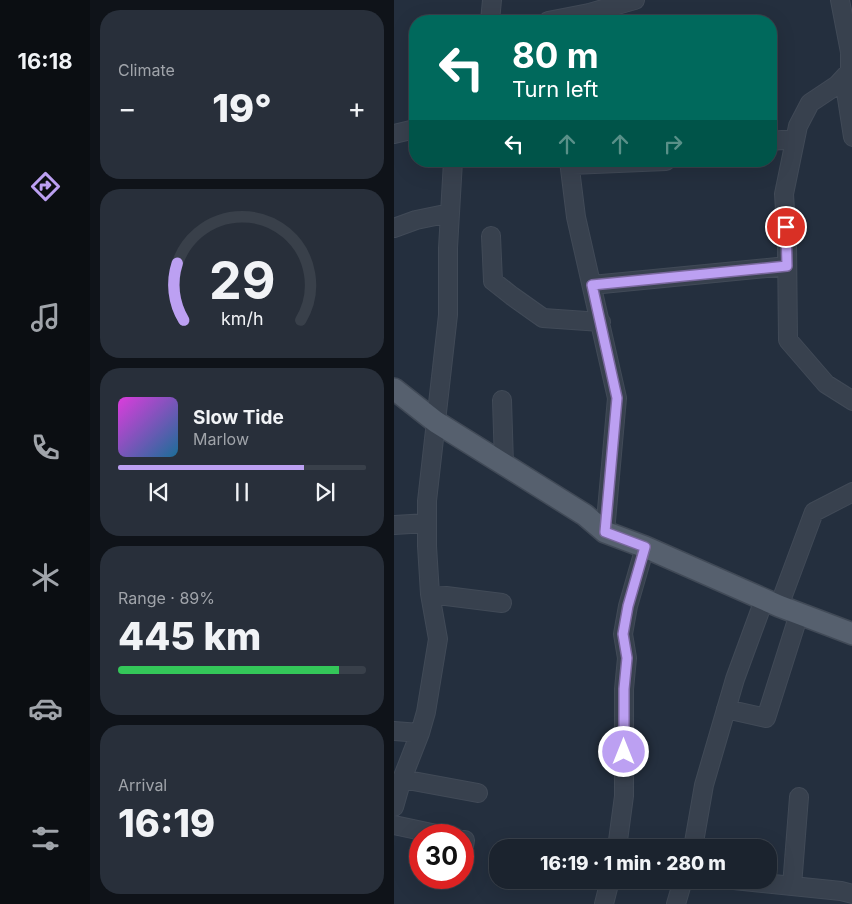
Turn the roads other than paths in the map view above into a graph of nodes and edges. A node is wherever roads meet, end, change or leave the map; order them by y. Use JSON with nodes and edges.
{"nodes":[{"id":1,"x":492,"y":0,"type":"edge"},
{"id":2,"x":635,"y":0,"type":"edge"},
{"id":3,"x":840,"y":0,"type":"edge"},
{"id":4,"x":491,"y":15,"type":"edge"},
{"id":5,"x":580,"y":15,"type":"edge"},
{"id":6,"x":844,"y":78,"type":"junction"},
{"id":7,"x":409,"y":130,"type":"edge"},
{"id":8,"x":394,"y":134,"type":"edge"},
{"id":9,"x":852,"y":137,"type":"edge"},
{"id":10,"x":795,"y":139,"type":"junction"},
{"id":11,"x":777,"y":140,"type":"edge"},
{"id":12,"x":453,"y":167,"type":"edge"},
{"id":13,"x":570,"y":167,"type":"edge"},
{"id":14,"x":450,"y":213,"type":"junction"},
{"id":15,"x":394,"y":228,"type":"edge"},
{"id":16,"x":491,"y":236,"type":"dead end"},
{"id":17,"x":787,"y":266,"type":"junction"},
{"id":18,"x":592,"y":285,"type":"junction"},
{"id":19,"x":601,"y":322,"type":"junction"},
{"id":20,"x":394,"y":389,"type":"edge"},
{"id":21,"x":502,"y":400,"type":"dead end"},
{"id":22,"x":852,"y":401,"type":"edge"},
{"id":23,"x":436,"y":422,"type":"junction"},
{"id":24,"x":504,"y":464,"type":"junction"},
{"id":25,"x":852,"y":492,"type":"edge"},
{"id":26,"x":427,"y":523,"type":"junction"},
{"id":27,"x":394,"y":525,"type":"edge"},
{"id":28,"x":605,"y":532,"type":"junction"},
{"id":29,"x":645,"y":547,"type":"junction"},
{"id":30,"x":430,"y":594,"type":"junction"},
{"id":31,"x":502,"y":603,"type":"dead end"},
{"id":32,"x":772,"y":603,"type":"junction"},
{"id":33,"x":799,"y":614,"type":"junction"},
{"id":34,"x":852,"y":634,"type":"edge"},
{"id":35,"x":726,"y":709,"type":"junction"},
{"id":36,"x":394,"y":731,"type":"edge"},
{"id":37,"x":420,"y":733,"type":"junction"},
{"id":38,"x":402,"y":779,"type":"junction"},
{"id":39,"x":478,"y":793,"type":"dead end"},
{"id":40,"x":799,"y":797,"type":"dead end"},
{"id":41,"x":394,"y":807,"type":"edge"},
{"id":42,"x":394,"y":824,"type":"edge"},
{"id":43,"x":409,"y":828,"type":"edge"},
{"id":44,"x":618,"y":839,"type":"edge"},
{"id":45,"x":695,"y":839,"type":"edge"},
{"id":46,"x":777,"y":884,"type":"edge"},
{"id":47,"x":792,"y":886,"type":"junction"},
{"id":48,"x":608,"y":889,"type":"edge"},
{"id":49,"x":680,"y":889,"type":"edge"},
{"id":50,"x":852,"y":894,"type":"edge"},
{"id":51,"x":604,"y":904,"type":"edge"},
{"id":52,"x":676,"y":904,"type":"edge"}],
"edges":[{"from":1,"to":4,"type":"street"},
{"from":2,"to":5,"type":"street"},
{"from":3,"to":6,"type":"street"},
{"from":6,"to":9,"type":"street"},
{"from":6,"to":10,"type":"street"},
{"from":7,"to":8,"type":"street"},
{"from":10,"to":11,"type":"street"},
{"from":10,"to":17,"type":"street"},
{"from":12,"to":14,"type":"street"},
{"from":13,"to":18,"type":"street"},
{"from":14,"to":15,"type":"street"},
{"from":14,"to":23,"type":"street"},
{"from":16,"to":19,"type":"street"},
{"from":17,"to":18,"type":"street"},
{"from":17,"to":22,"type":"street"},
{"from":18,"to":19,"type":"street"},
{"from":19,"to":28,"type":"street"},
{"from":20,"to":23,"type":"main road"},
{"from":21,"to":24,"type":"street"},
{"from":23,"to":24,"type":"main road"},
{"from":23,"to":26,"type":"street"},
{"from":24,"to":28,"type":"main road"},
{"from":25,"to":32,"type":"street"},
{"from":26,"to":27,"type":"street"},
{"from":26,"to":30,"type":"street"},
{"from":28,"to":29,"type":"main road"},
{"from":29,"to":32,"type":"main road"},
{"from":29,"to":44,"type":"street"},
{"from":30,"to":31,"type":"street"},
{"from":30,"to":37,"type":"street"},
{"from":32,"to":33,"type":"main road"},
{"from":32,"to":35,"type":"street"},
{"from":33,"to":34,"type":"main road"},
{"from":33,"to":35,"type":"street"},
{"from":35,"to":45,"type":"street"},
{"from":36,"to":37,"type":"street"},
{"from":37,"to":38,"type":"street"},
{"from":38,"to":39,"type":"street"},
{"from":38,"to":41,"type":"street"},
{"from":40,"to":47,"type":"street"},
{"from":42,"to":43,"type":"street"},
{"from":46,"to":47,"type":"street"},
{"from":47,"to":50,"type":"street"},
{"from":48,"to":51,"type":"street"},
{"from":49,"to":52,"type":"street"}]}
